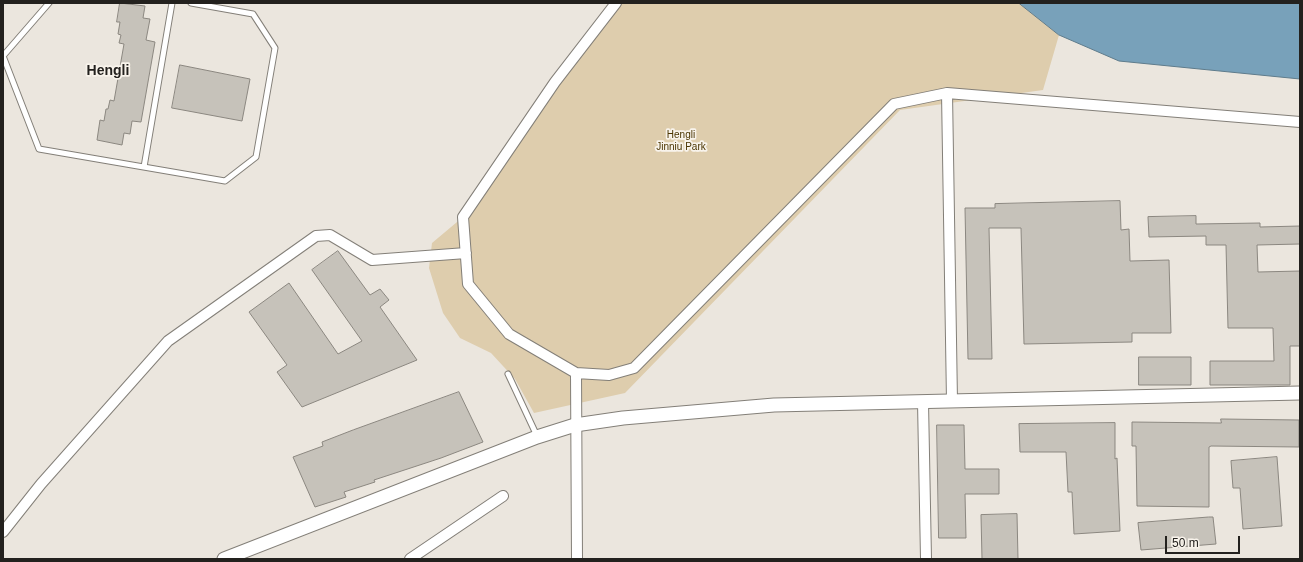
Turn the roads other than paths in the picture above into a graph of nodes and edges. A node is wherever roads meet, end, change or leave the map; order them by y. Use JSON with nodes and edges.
{"nodes":[{"id":1,"x":48,"y":3,"type":"edge"},
{"id":2,"x":172,"y":3,"type":"edge"},
{"id":3,"x":191,"y":3,"type":"edge"},
{"id":4,"x":616,"y":3,"type":"edge"},
{"id":5,"x":3,"y":56,"type":"edge"},
{"id":6,"x":947,"y":93,"type":"junction"},
{"id":7,"x":1300,"y":122,"type":"edge"},
{"id":8,"x":144,"y":167,"type":"junction"},
{"id":9,"x":466,"y":253,"type":"junction"},
{"id":10,"x":576,"y":373,"type":"junction"},
{"id":11,"x":508,"y":374,"type":"dead end"},
{"id":12,"x":1300,"y":393,"type":"edge"},
{"id":13,"x":952,"y":401,"type":"junction"},
{"id":14,"x":923,"y":402,"type":"junction"},
{"id":15,"x":575,"y":425,"type":"junction"},
{"id":16,"x":537,"y":437,"type":"junction"},
{"id":17,"x":503,"y":496,"type":"dead end"},
{"id":18,"x":3,"y":532,"type":"edge"},
{"id":19,"x":224,"y":559,"type":"edge"},
{"id":20,"x":410,"y":559,"type":"edge"},
{"id":21,"x":577,"y":559,"type":"edge"},
{"id":22,"x":926,"y":559,"type":"edge"}],
"edges":[{"from":1,"to":5,"type":"lane"},
{"from":2,"to":8,"type":"lane"},
{"from":3,"to":8,"type":"lane"},
{"from":4,"to":9,"type":"street"},
{"from":5,"to":8,"type":"lane"},
{"from":6,"to":7,"type":"street"},
{"from":6,"to":10,"type":"street"},
{"from":6,"to":13,"type":"street"},
{"from":9,"to":10,"type":"street"},
{"from":9,"to":18,"type":"street"},
{"from":10,"to":15,"type":"street"},
{"from":11,"to":16,"type":"lane"},
{"from":12,"to":13,"type":"street"},
{"from":13,"to":14,"type":"street"},
{"from":14,"to":15,"type":"street"},
{"from":14,"to":22,"type":"street"},
{"from":15,"to":16,"type":"street"},
{"from":15,"to":21,"type":"street"},
{"from":16,"to":19,"type":"street"},
{"from":17,"to":20,"type":"street"}]}
